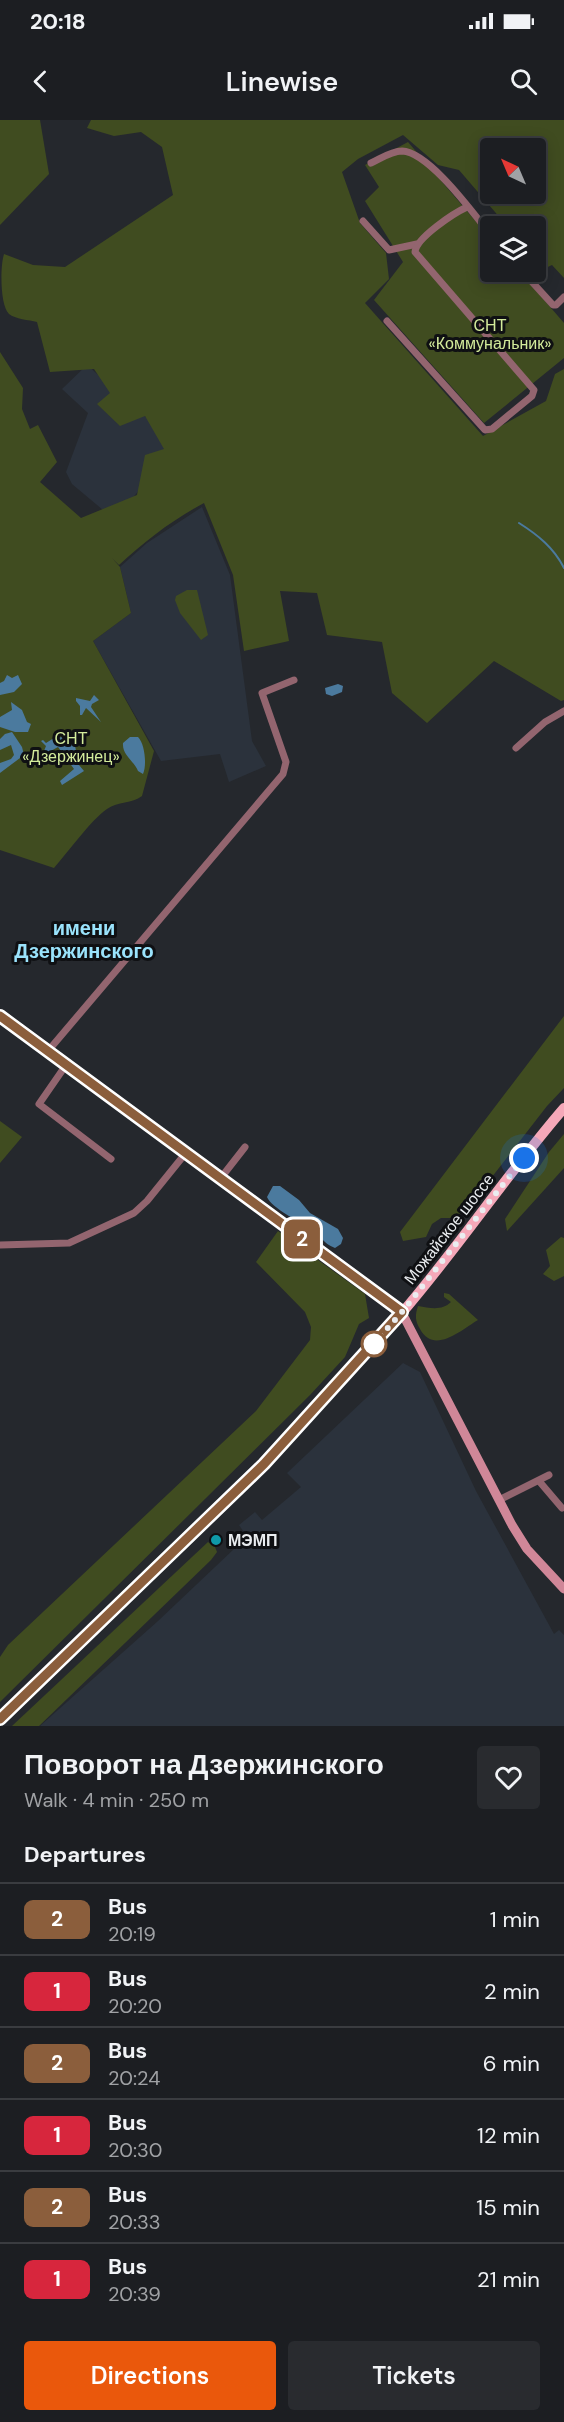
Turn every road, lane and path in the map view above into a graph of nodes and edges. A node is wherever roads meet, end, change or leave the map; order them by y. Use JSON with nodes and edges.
{"nodes":[{"id":1,"x":371,"y":163,"type":"dead end"},
{"id":2,"x":467,"y":207,"type":"junction"},
{"id":3,"x":363,"y":221,"type":"dead end"},
{"id":4,"x":480,"y":222,"type":"edge"},
{"id":5,"x":417,"y":244,"type":"junction"},
{"id":6,"x":532,"y":282,"type":"edge"},
{"id":7,"x":564,"y":297,"type":"edge"},
{"id":8,"x":387,"y":321,"type":"dead end"},
{"id":9,"x":294,"y":680,"type":"dead end"},
{"id":10,"x":564,"y":711,"type":"edge"},
{"id":11,"x":516,"y":748,"type":"dead end"},
{"id":12,"x":0,"y":1016,"type":"edge"},
{"id":13,"x":48,"y":1052,"type":"junction"},
{"id":14,"x":66,"y":1065,"type":"junction"},
{"id":15,"x":564,"y":1108,"type":"edge"},
{"id":16,"x":245,"y":1148,"type":"dead end"},
{"id":17,"x":185,"y":1154,"type":"junction"},
{"id":18,"x":111,"y":1159,"type":"dead end"},
{"id":19,"x":220,"y":1179,"type":"junction"},
{"id":20,"x":0,"y":1245,"type":"edge"},
{"id":21,"x":402,"y":1312,"type":"junction"},
{"id":22,"x":549,"y":1475,"type":"dead end"},
{"id":23,"x":539,"y":1481,"type":"junction"},
{"id":24,"x":499,"y":1500,"type":"junction"},
{"id":25,"x":562,"y":1508,"type":"dead end"},
{"id":26,"x":564,"y":1589,"type":"edge"},
{"id":27,"x":0,"y":1719,"type":"edge"}],
"edges":[{"from":1,"to":2,"type":"street"},
{"from":2,"to":4,"type":"street"},
{"from":2,"to":5,"type":"street"},
{"from":3,"to":5,"type":"street"},
{"from":5,"to":8,"type":"street"},
{"from":6,"to":7,"type":"street"},
{"from":9,"to":13,"type":"street"},
{"from":10,"to":11,"type":"street"},
{"from":12,"to":13,"type":"street"},
{"from":13,"to":14,"type":"street"},
{"from":14,"to":17,"type":"street"},
{"from":14,"to":18,"type":"street"},
{"from":15,"to":21,"type":"main road","name":"Можайское шоссе"},
{"from":16,"to":19,"type":"street"},
{"from":17,"to":19,"type":"street"},
{"from":17,"to":20,"type":"street"},
{"from":19,"to":21,"type":"street"},
{"from":21,"to":24,"type":"street"},
{"from":21,"to":27,"type":"main road","name":"Можайское шоссе"},
{"from":22,"to":23,"type":"street"},
{"from":23,"to":24,"type":"street"},
{"from":23,"to":25,"type":"street"},
{"from":24,"to":26,"type":"street"}]}
